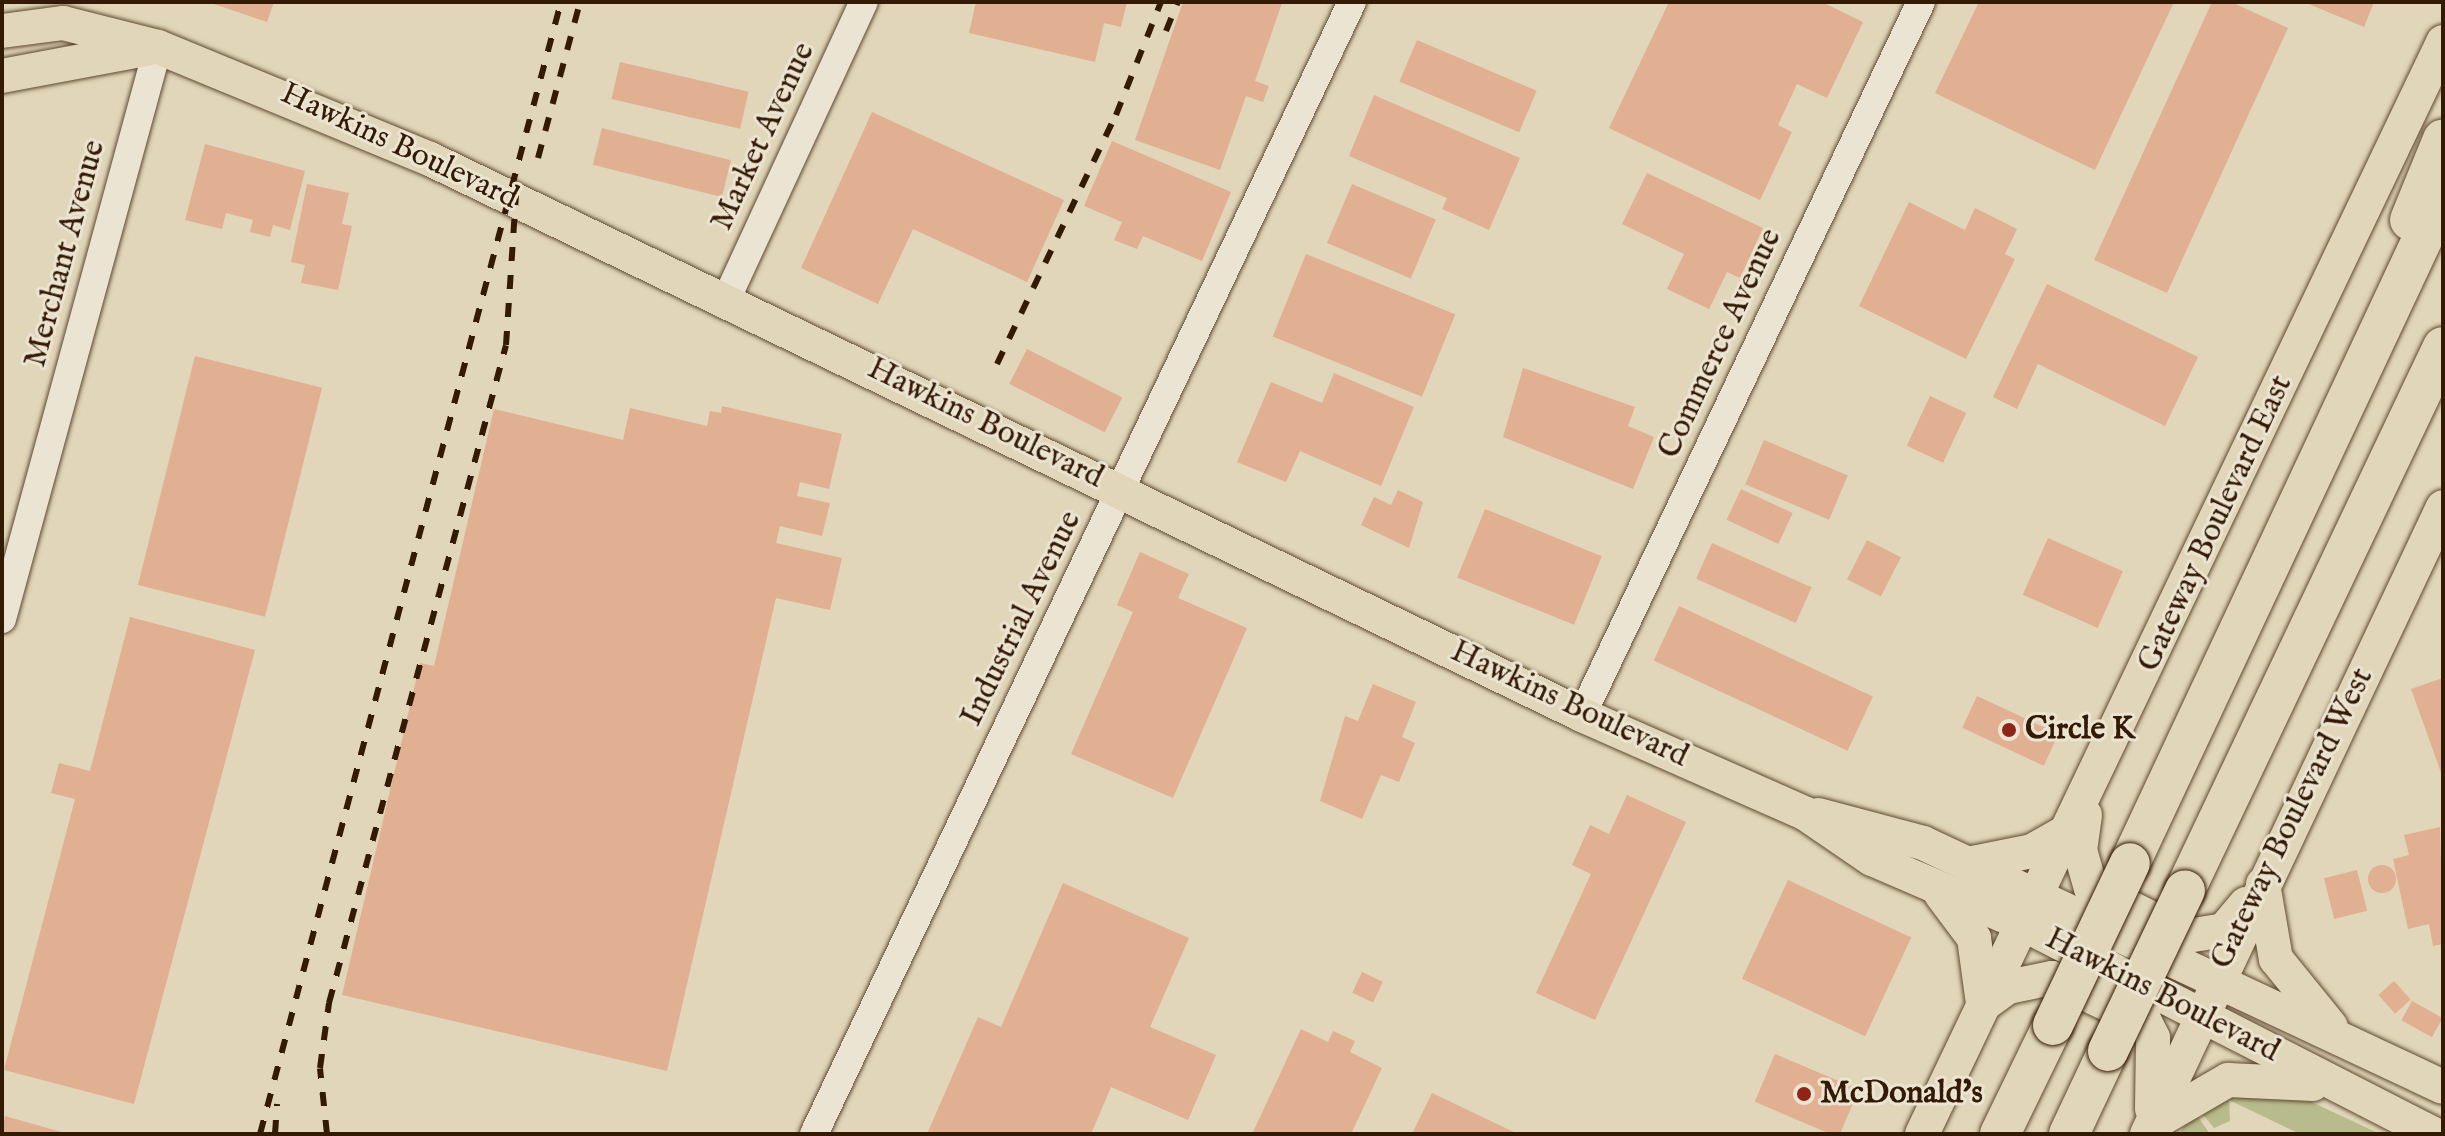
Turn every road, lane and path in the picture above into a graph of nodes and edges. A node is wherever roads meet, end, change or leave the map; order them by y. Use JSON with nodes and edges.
{"nodes":[{"id":1,"x":864,"y":2,"type":"edge"},
{"id":2,"x":1352,"y":2,"type":"edge"},
{"id":3,"x":1921,"y":2,"type":"edge"},
{"id":4,"x":2,"y":31,"type":"edge"},
{"id":5,"x":2443,"y":42,"type":"edge"},
{"id":6,"x":158,"y":47,"type":"junction"},
{"id":7,"x":2,"y":76,"type":"edge"},
{"id":8,"x":2443,"y":139,"type":"edge"},
{"id":9,"x":2443,"y":195,"type":"edge"},
{"id":10,"x":726,"y":300,"type":"junction"},
{"id":11,"x":2443,"y":347,"type":"edge"},
{"id":12,"x":2443,"y":396,"type":"edge"},
{"id":13,"x":2322,"y":449,"type":"junction"},
{"id":14,"x":1122,"y":489,"type":"junction"},
{"id":15,"x":2443,"y":507,"type":"edge"},
{"id":16,"x":2347,"y":552,"type":"junction"},
{"id":17,"x":2,"y":619,"type":"edge"},
{"id":18,"x":1582,"y":715,"type":"junction"},
{"id":19,"x":2088,"y":795,"type":"junction"},
{"id":20,"x":1806,"y":814,"type":"junction"},
{"id":21,"x":2071,"y":829,"type":"junction"},
{"id":22,"x":1968,"y":864,"type":"junction"},
{"id":23,"x":2263,"y":884,"type":"junction"},
{"id":24,"x":1938,"y":889,"type":"junction"},
{"id":25,"x":2030,"y":910,"type":"junction"},
{"id":26,"x":2214,"y":983,"type":"junction"},
{"id":27,"x":1983,"y":1005,"type":"junction"},
{"id":28,"x":2200,"y":1017,"type":"junction"},
{"id":29,"x":2351,"y":1045,"type":"junction"},
{"id":30,"x":2443,"y":1087,"type":"edge"},
{"id":31,"x":2356,"y":1096,"type":"junction"},
{"id":32,"x":2149,"y":1130,"type":"edge"},
{"id":33,"x":814,"y":1134,"type":"edge"},
{"id":34,"x":1922,"y":1134,"type":"edge"},
{"id":35,"x":2000,"y":1134,"type":"edge"},
{"id":36,"x":2069,"y":1134,"type":"edge"},
{"id":37,"x":2434,"y":1134,"type":"edge"}],
"edges":[{"from":1,"to":10,"type":"street","name":"Market Avenue"},
{"from":2,"to":14,"type":"street","name":"Industrial Avenue"},
{"from":3,"to":18,"type":"street","name":"Commerce Avenue"},
{"from":4,"to":6,"type":"main road","name":"Hawkins Boulevard"},
{"from":5,"to":19,"type":"main road","name":"Gateway Boulevard East"},
{"from":6,"to":7,"type":"main road"},
{"from":6,"to":10,"type":"main road","name":"Hawkins Boulevard"},
{"from":6,"to":17,"type":"street","name":"Merchant Avenue"},
{"from":8,"to":13,"type":"highway"},
{"from":9,"to":13,"type":"highway"},
{"from":10,"to":14,"type":"main road","name":"Hawkins Boulevard"},
{"from":11,"to":16,"type":"highway"},
{"from":12,"to":16,"type":"highway"},
{"from":13,"to":35,"type":"highway","bridge":true},
{"from":14,"to":18,"type":"main road","name":"Hawkins Boulevard"},
{"from":14,"to":33,"type":"street","name":"Industrial Avenue"},
{"from":15,"to":23,"type":"main road","name":"Gateway Boulevard West"},
{"from":16,"to":36,"type":"highway","bridge":true},
{"from":18,"to":20,"type":"main road","name":"Hawkins Boulevard"},
{"from":19,"to":21,"type":"main road","name":"Gateway Boulevard East"},
{"from":19,"to":23,"type":"main road"},
{"from":20,"to":22,"type":"main road","name":"Hawkins Boulevard"},
{"from":20,"to":24,"type":"main road","name":"Hawkins Boulevard"},
{"from":21,"to":22,"type":"main road"},
{"from":21,"to":25,"type":"main road","name":"Gateway Boulevard East"},
{"from":22,"to":25,"type":"main road","name":"Hawkins Boulevard"},
{"from":23,"to":26,"type":"main road","name":"Gateway Boulevard West"},
{"from":23,"to":29,"type":"main road"},
{"from":24,"to":25,"type":"main road","name":"Hawkins Boulevard"},
{"from":24,"to":27,"type":"main road"},
{"from":25,"to":26,"type":"main road","name":"Hawkins Boulevard"},
{"from":25,"to":27,"type":"main road","name":"Gateway Boulevard East"},
{"from":25,"to":28,"type":"main road","name":"Hawkins Boulevard"},
{"from":26,"to":28,"type":"main road","name":"Gateway Boulevard West"},
{"from":26,"to":29,"type":"main road","name":"Hawkins Boulevard"},
{"from":27,"to":32,"type":"main road"},
{"from":27,"to":34,"type":"main road","name":"Gateway Boulevard East"},
{"from":28,"to":31,"type":"main road","name":"Hawkins Boulevard"},
{"from":28,"to":32,"type":"main road","name":"Gateway Boulevard West"},
{"from":29,"to":30,"type":"main road","name":"Hawkins Boulevard"},
{"from":31,"to":32,"type":"main road"},
{"from":31,"to":37,"type":"main road","name":"Hawkins Boulevard"}]}
